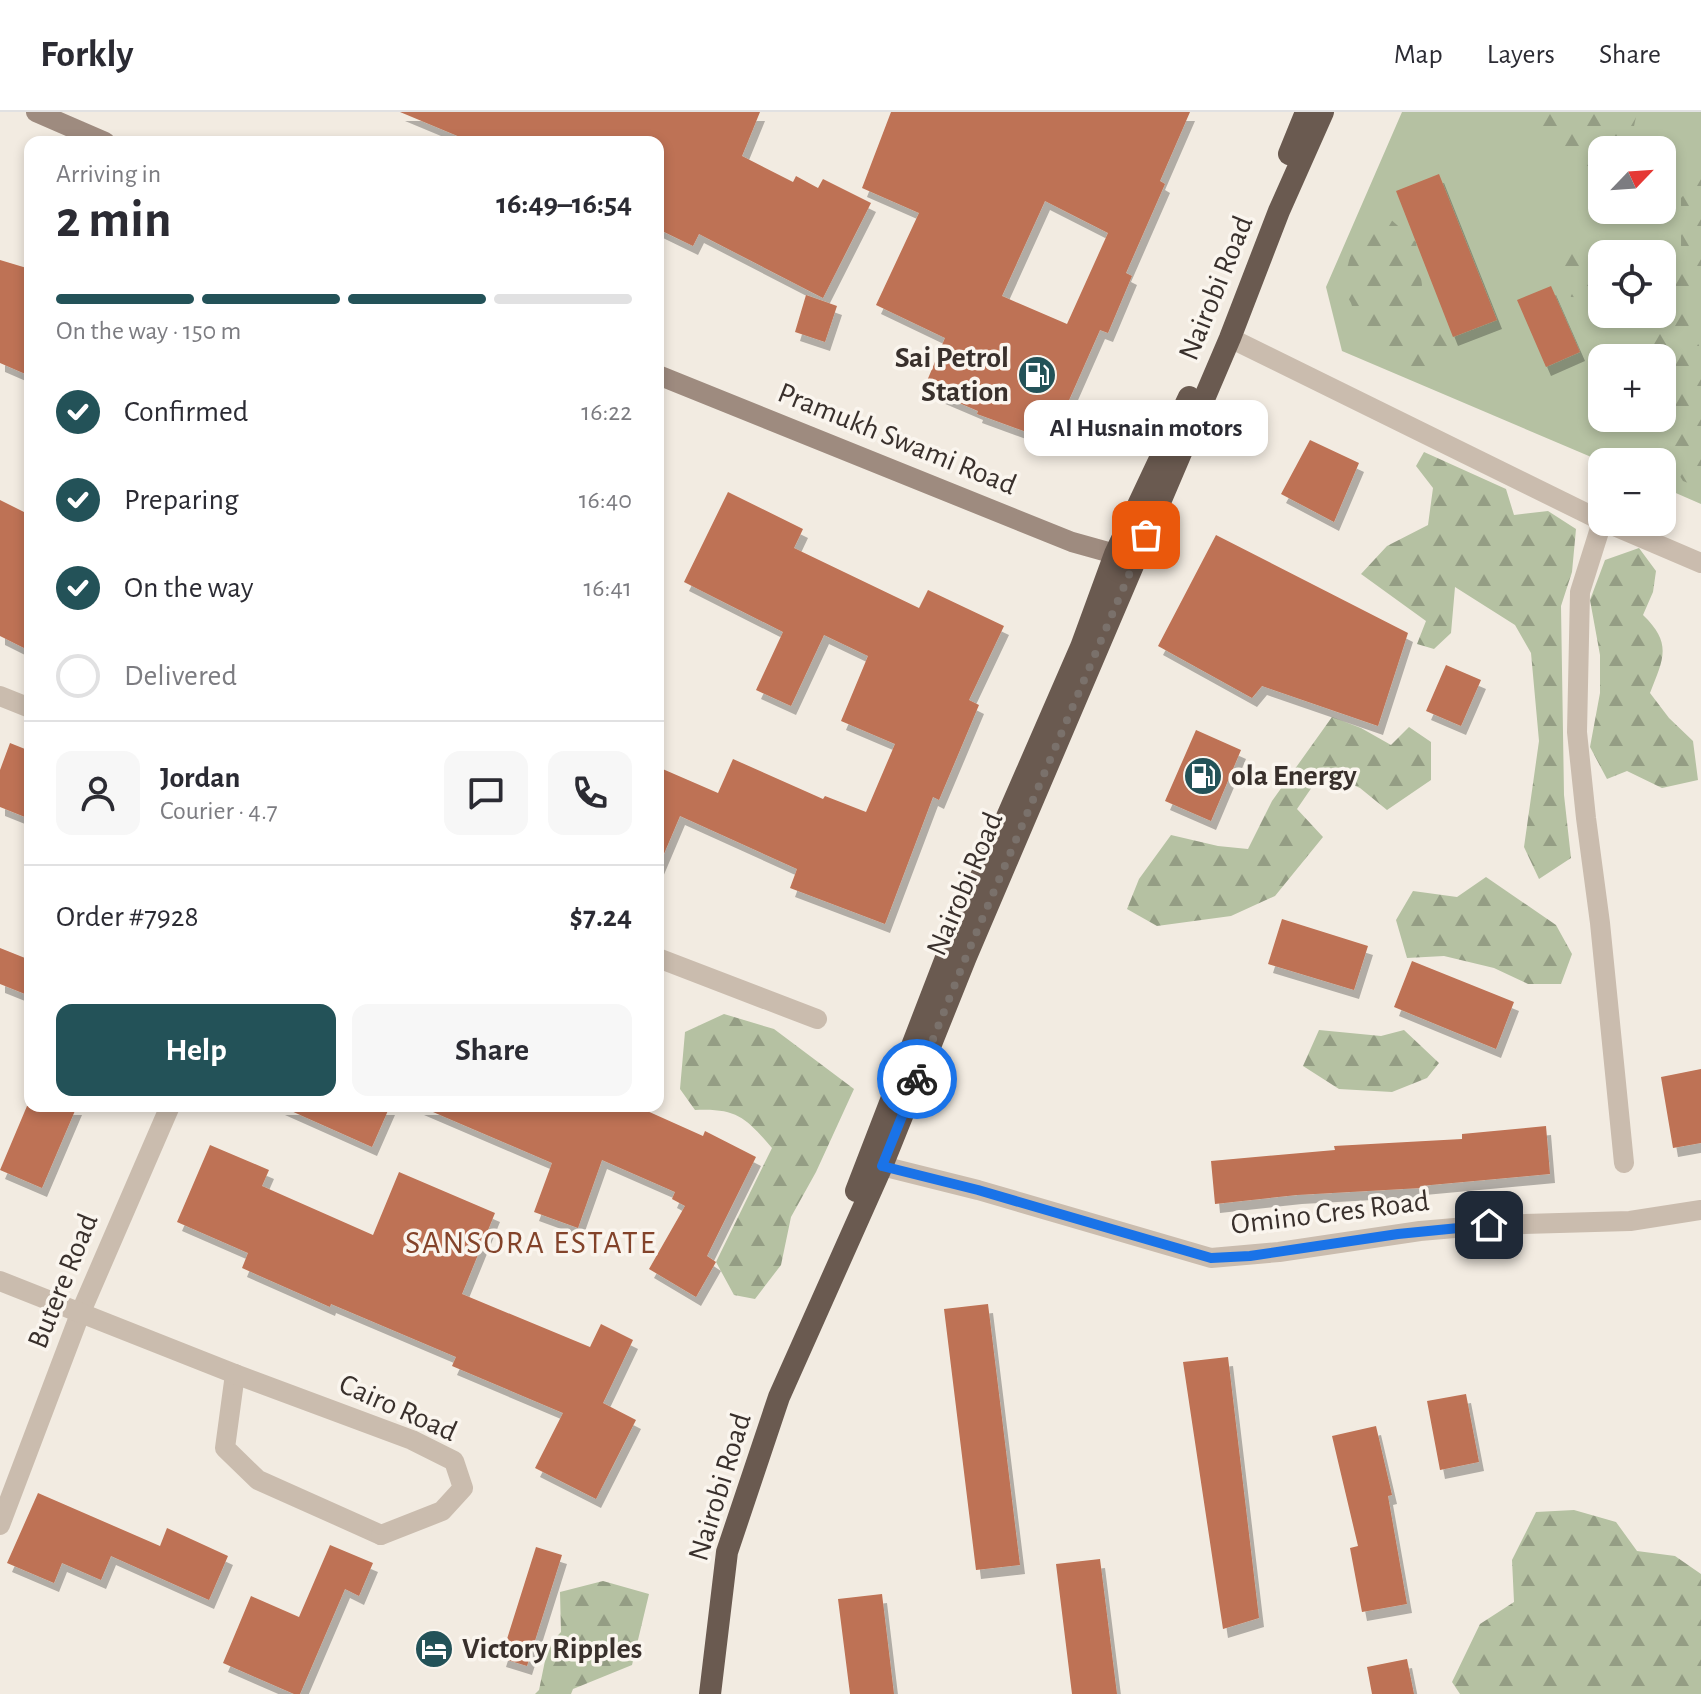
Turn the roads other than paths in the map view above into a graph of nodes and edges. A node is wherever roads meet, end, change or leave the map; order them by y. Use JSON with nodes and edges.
{"nodes":[{"id":1,"x":36,"y":112,"type":"edge"},
{"id":2,"x":1306,"y":112,"type":"edge"},
{"id":3,"x":1323,"y":112,"type":"edge"},
{"id":4,"x":91,"y":136,"type":"edge"},
{"id":5,"x":1230,"y":338,"type":"junction"},
{"id":6,"x":664,"y":377,"type":"edge"},
{"id":7,"x":1588,"y":515,"type":"edge"},
{"id":8,"x":1598,"y":536,"type":"edge"},
{"id":9,"x":1636,"y":536,"type":"edge"},
{"id":10,"x":1115,"y":554,"type":"junction"},
{"id":11,"x":1701,"y":563,"type":"edge"},
{"id":12,"x":0,"y":696,"type":"edge"},
{"id":13,"x":24,"y":706,"type":"edge"},
{"id":14,"x":664,"y":960,"type":"edge"},
{"id":15,"x":817,"y":1019,"type":"dead end"},
{"id":16,"x":167,"y":1112,"type":"edge"},
{"id":17,"x":1624,"y":1163,"type":"dead end"},
{"id":18,"x":882,"y":1166,"type":"junction"},
{"id":19,"x":1701,"y":1210,"type":"edge"},
{"id":20,"x":0,"y":1281,"type":"edge"},
{"id":21,"x":80,"y":1314,"type":"junction"},
{"id":22,"x":235,"y":1374,"type":"junction"},
{"id":23,"x":0,"y":1525,"type":"edge"},
{"id":24,"x":703,"y":1694,"type":"edge"},
{"id":25,"x":710,"y":1694,"type":"edge"}],
"edges":[{"from":1,"to":4,"type":"main road"},
{"from":2,"to":10,"type":"highway","name":"Nairobi Road"},
{"from":3,"to":5,"type":"highway","name":"Nairobi Road"},
{"from":5,"to":7,"type":"street"},
{"from":5,"to":18,"type":"highway","name":"Nairobi Road"},
{"from":6,"to":10,"type":"main road","name":"Pramukh Swami Road"},
{"from":8,"to":17,"type":"street"},
{"from":9,"to":11,"type":"street"},
{"from":10,"to":24,"type":"highway","name":"Nairobi Road"},
{"from":12,"to":13,"type":"street"},
{"from":14,"to":15,"type":"street"},
{"from":16,"to":21,"type":"street","name":"Butere Road"},
{"from":18,"to":19,"type":"street","name":"Omino Cres Road"},
{"from":18,"to":25,"type":"highway","name":"Nairobi Road"},
{"from":20,"to":21,"type":"street","name":"Cairo Road"},
{"from":21,"to":22,"type":"street","name":"Cairo Road"},
{"from":21,"to":23,"type":"street","name":"Butere Road"},
{"from":22,"to":22,"type":"street","name":"Cairo Road"}]}
